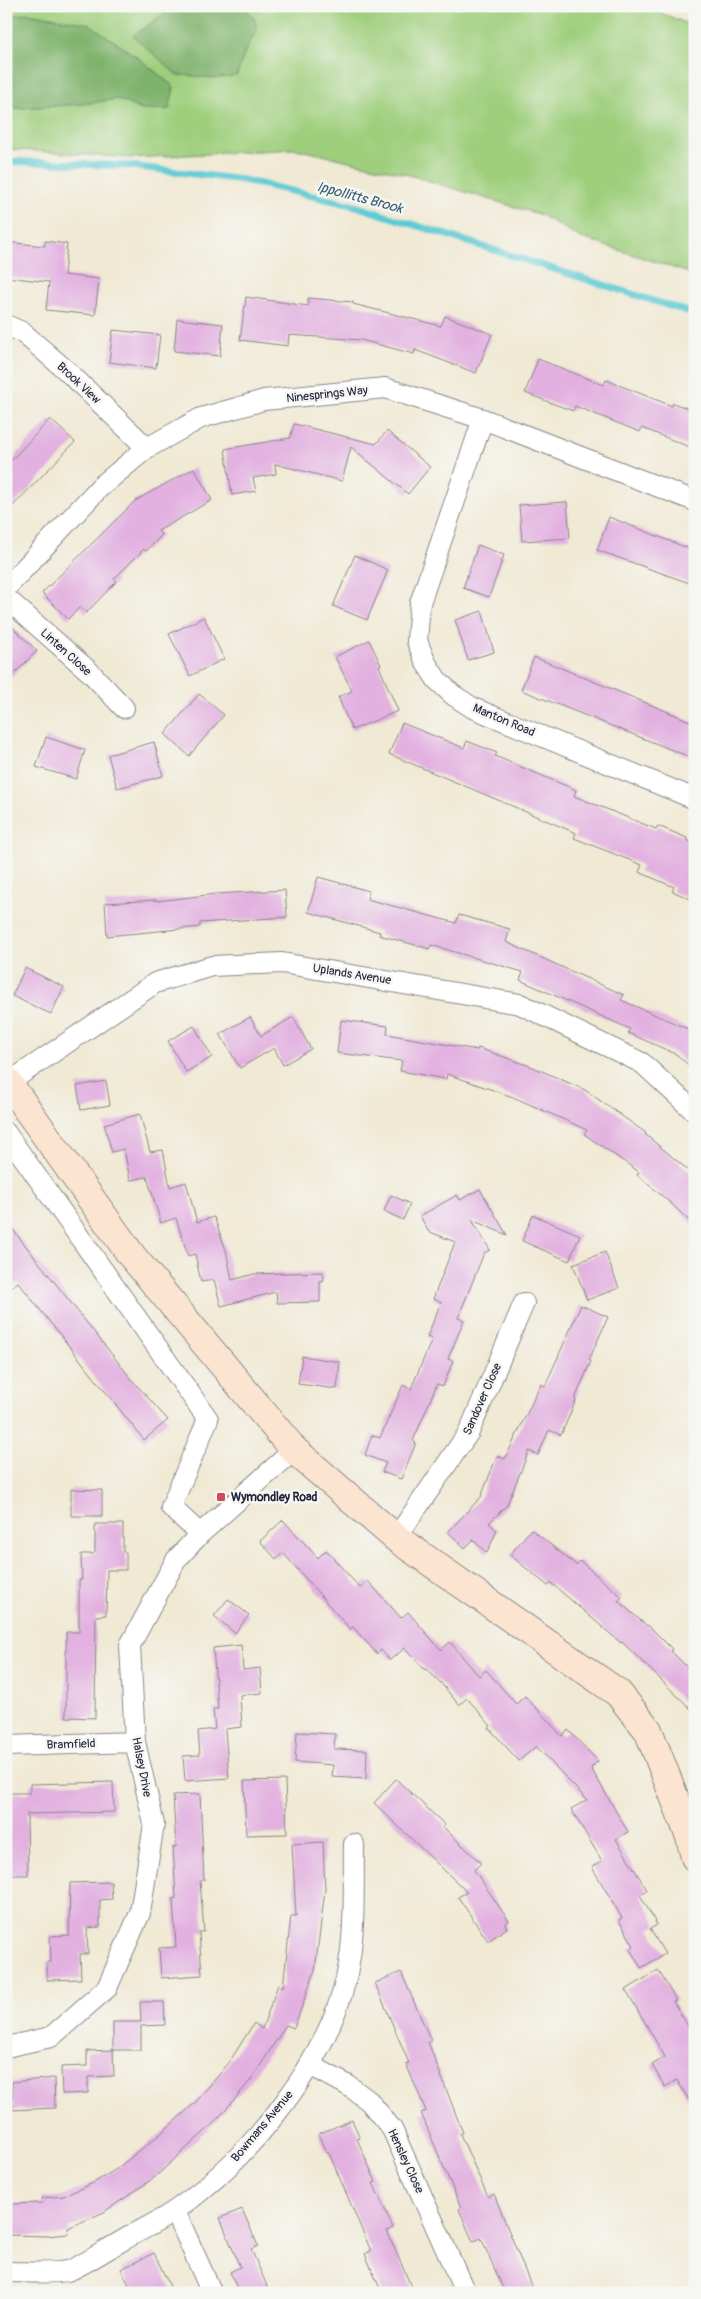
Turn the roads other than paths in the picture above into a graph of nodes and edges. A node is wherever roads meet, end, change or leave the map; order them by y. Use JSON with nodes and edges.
{"nodes":[{"id":1,"x":6,"y":324,"type":"edge"},
{"id":2,"x":483,"y":419,"type":"junction"},
{"id":3,"x":147,"y":448,"type":"junction"},
{"id":4,"x":695,"y":501,"type":"edge"},
{"id":5,"x":6,"y":588,"type":"edge"},
{"id":6,"x":6,"y":598,"type":"edge"},
{"id":7,"x":124,"y":708,"type":"dead end"},
{"id":8,"x":695,"y":799,"type":"edge"},
{"id":9,"x":7,"y":1082,"type":"edge"},
{"id":10,"x":695,"y":1112,"type":"edge"},
{"id":11,"x":6,"y":1133,"type":"edge"},
{"id":12,"x":524,"y":1303,"type":"dead end"},
{"id":13,"x":294,"y":1450,"type":"junction"},
{"id":14,"x":200,"y":1534,"type":"junction"},
{"id":15,"x":396,"y":1538,"type":"junction"},
{"id":16,"x":135,"y":1742,"type":"junction"},
{"id":17,"x":6,"y":1746,"type":"edge"},
{"id":18,"x":354,"y":1844,"type":"dead end"},
{"id":19,"x":695,"y":1857,"type":"edge"},
{"id":20,"x":6,"y":2048,"type":"edge"},
{"id":21,"x":310,"y":2065,"type":"junction"},
{"id":22,"x":175,"y":2211,"type":"junction"},
{"id":23,"x":6,"y":2272,"type":"edge"},
{"id":24,"x":464,"y":2290,"type":"dead end"},
{"id":25,"x":212,"y":2293,"type":"edge"}],
"edges":[{"from":1,"to":3,"type":"street","name":"Brook View"},
{"from":2,"to":3,"type":"street","name":"Ninesprings Way"},
{"from":2,"to":4,"type":"street","name":"Ninesprings Way"},
{"from":2,"to":8,"type":"street","name":"Manton Road"},
{"from":3,"to":5,"type":"street","name":"Ninesprings Way"},
{"from":6,"to":7,"type":"street","name":"Linten Close"},
{"from":9,"to":10,"type":"street","name":"Uplands Avenue"},
{"from":9,"to":13,"type":"street"},
{"from":11,"to":14,"type":"street"},
{"from":12,"to":15,"type":"street","name":"Sandover Close"},
{"from":13,"to":14,"type":"street","name":"Halsey Drive"},
{"from":13,"to":15,"type":"street"},
{"from":14,"to":16,"type":"street","name":"Halsey Drive"},
{"from":15,"to":19,"type":"street"},
{"from":16,"to":17,"type":"street","name":"Bramfield"},
{"from":16,"to":20,"type":"street","name":"Halsey Drive"},
{"from":18,"to":21,"type":"street","name":"Bowmans Avenue"},
{"from":21,"to":22,"type":"street","name":"Bowmans Avenue"},
{"from":21,"to":24,"type":"street","name":"Hensley Close"},
{"from":22,"to":23,"type":"street","name":"Bowmans Avenue"},
{"from":22,"to":25,"type":"street"}]}
